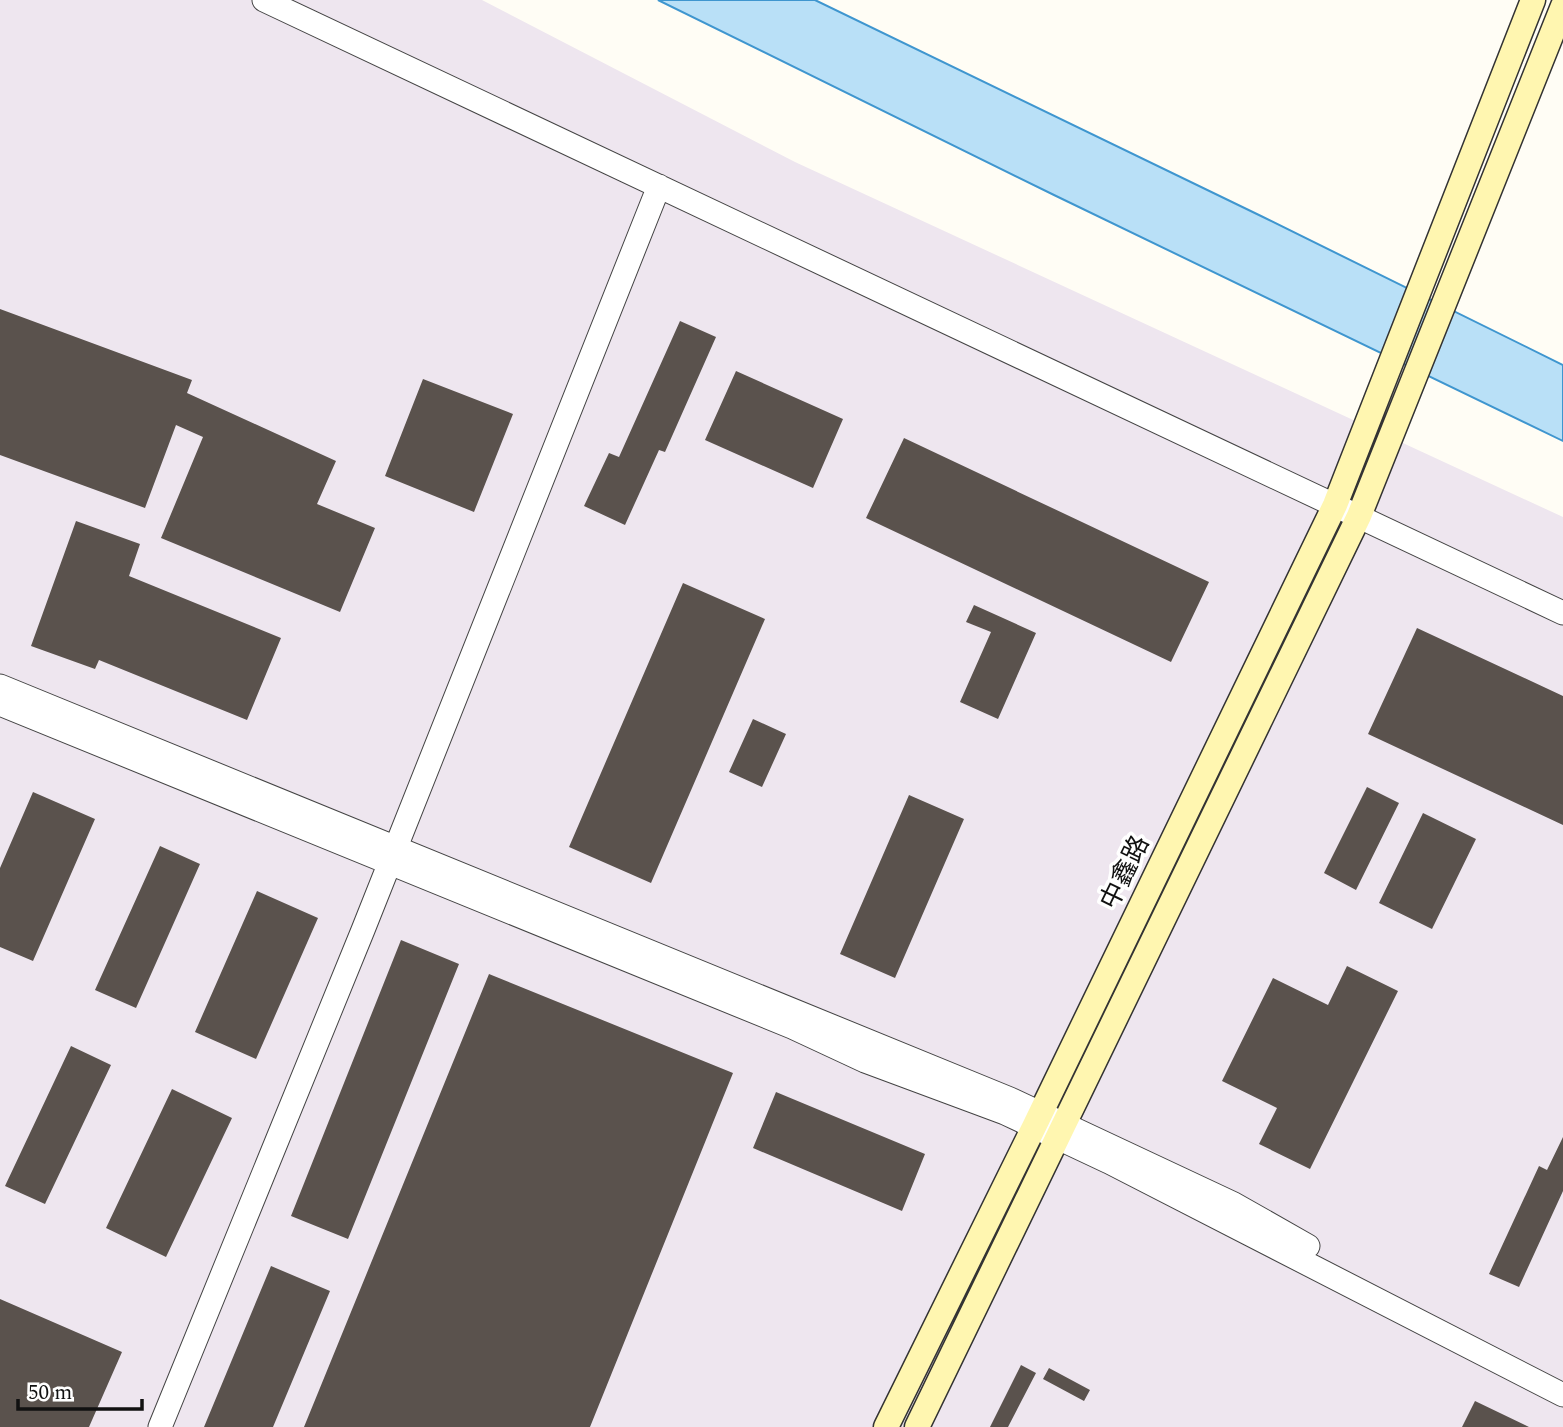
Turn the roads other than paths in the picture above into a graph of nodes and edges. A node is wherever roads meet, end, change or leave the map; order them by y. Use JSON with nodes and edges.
{"nodes":[{"id":1,"x":264,"y":0,"type":"edge"},
{"id":2,"x":1533,"y":0,"type":"edge"},
{"id":3,"x":1563,"y":6,"type":"edge"},
{"id":4,"x":659,"y":186,"type":"junction"},
{"id":5,"x":1335,"y":505,"type":"junction"},
{"id":6,"x":1359,"y":516,"type":"junction"},
{"id":7,"x":1563,"y":613,"type":"edge"},
{"id":8,"x":0,"y":686,"type":"edge"},
{"id":9,"x":0,"y":704,"type":"edge"},
{"id":10,"x":392,"y":855,"type":"junction"},
{"id":11,"x":1037,"y":1120,"type":"junction"},
{"id":12,"x":1061,"y":1131,"type":"junction"},
{"id":13,"x":1563,"y":1377,"type":"edge"},
{"id":14,"x":1563,"y":1395,"type":"edge"},
{"id":15,"x":160,"y":1427,"type":"edge"},
{"id":16,"x":886,"y":1427,"type":"edge"},
{"id":17,"x":917,"y":1427,"type":"edge"}],
"edges":[{"from":1,"to":4,"type":"street"},
{"from":2,"to":5,"type":"main road","name":"中鑫路"},
{"from":3,"to":6,"type":"main road"},
{"from":4,"to":5,"type":"street"},
{"from":4,"to":10,"type":"street"},
{"from":5,"to":6,"type":"street"},
{"from":5,"to":11,"type":"main road","name":"中鑫路"},
{"from":6,"to":7,"type":"street"},
{"from":6,"to":12,"type":"main road"},
{"from":8,"to":10,"type":"street"},
{"from":9,"to":10,"type":"street"},
{"from":10,"to":11,"type":"street"},
{"from":10,"to":15,"type":"street"},
{"from":11,"to":12,"type":"street"},
{"from":11,"to":16,"type":"main road","name":"中鑫路"},
{"from":12,"to":13,"type":"street"},
{"from":12,"to":14,"type":"street"},
{"from":12,"to":17,"type":"main road"}]}
